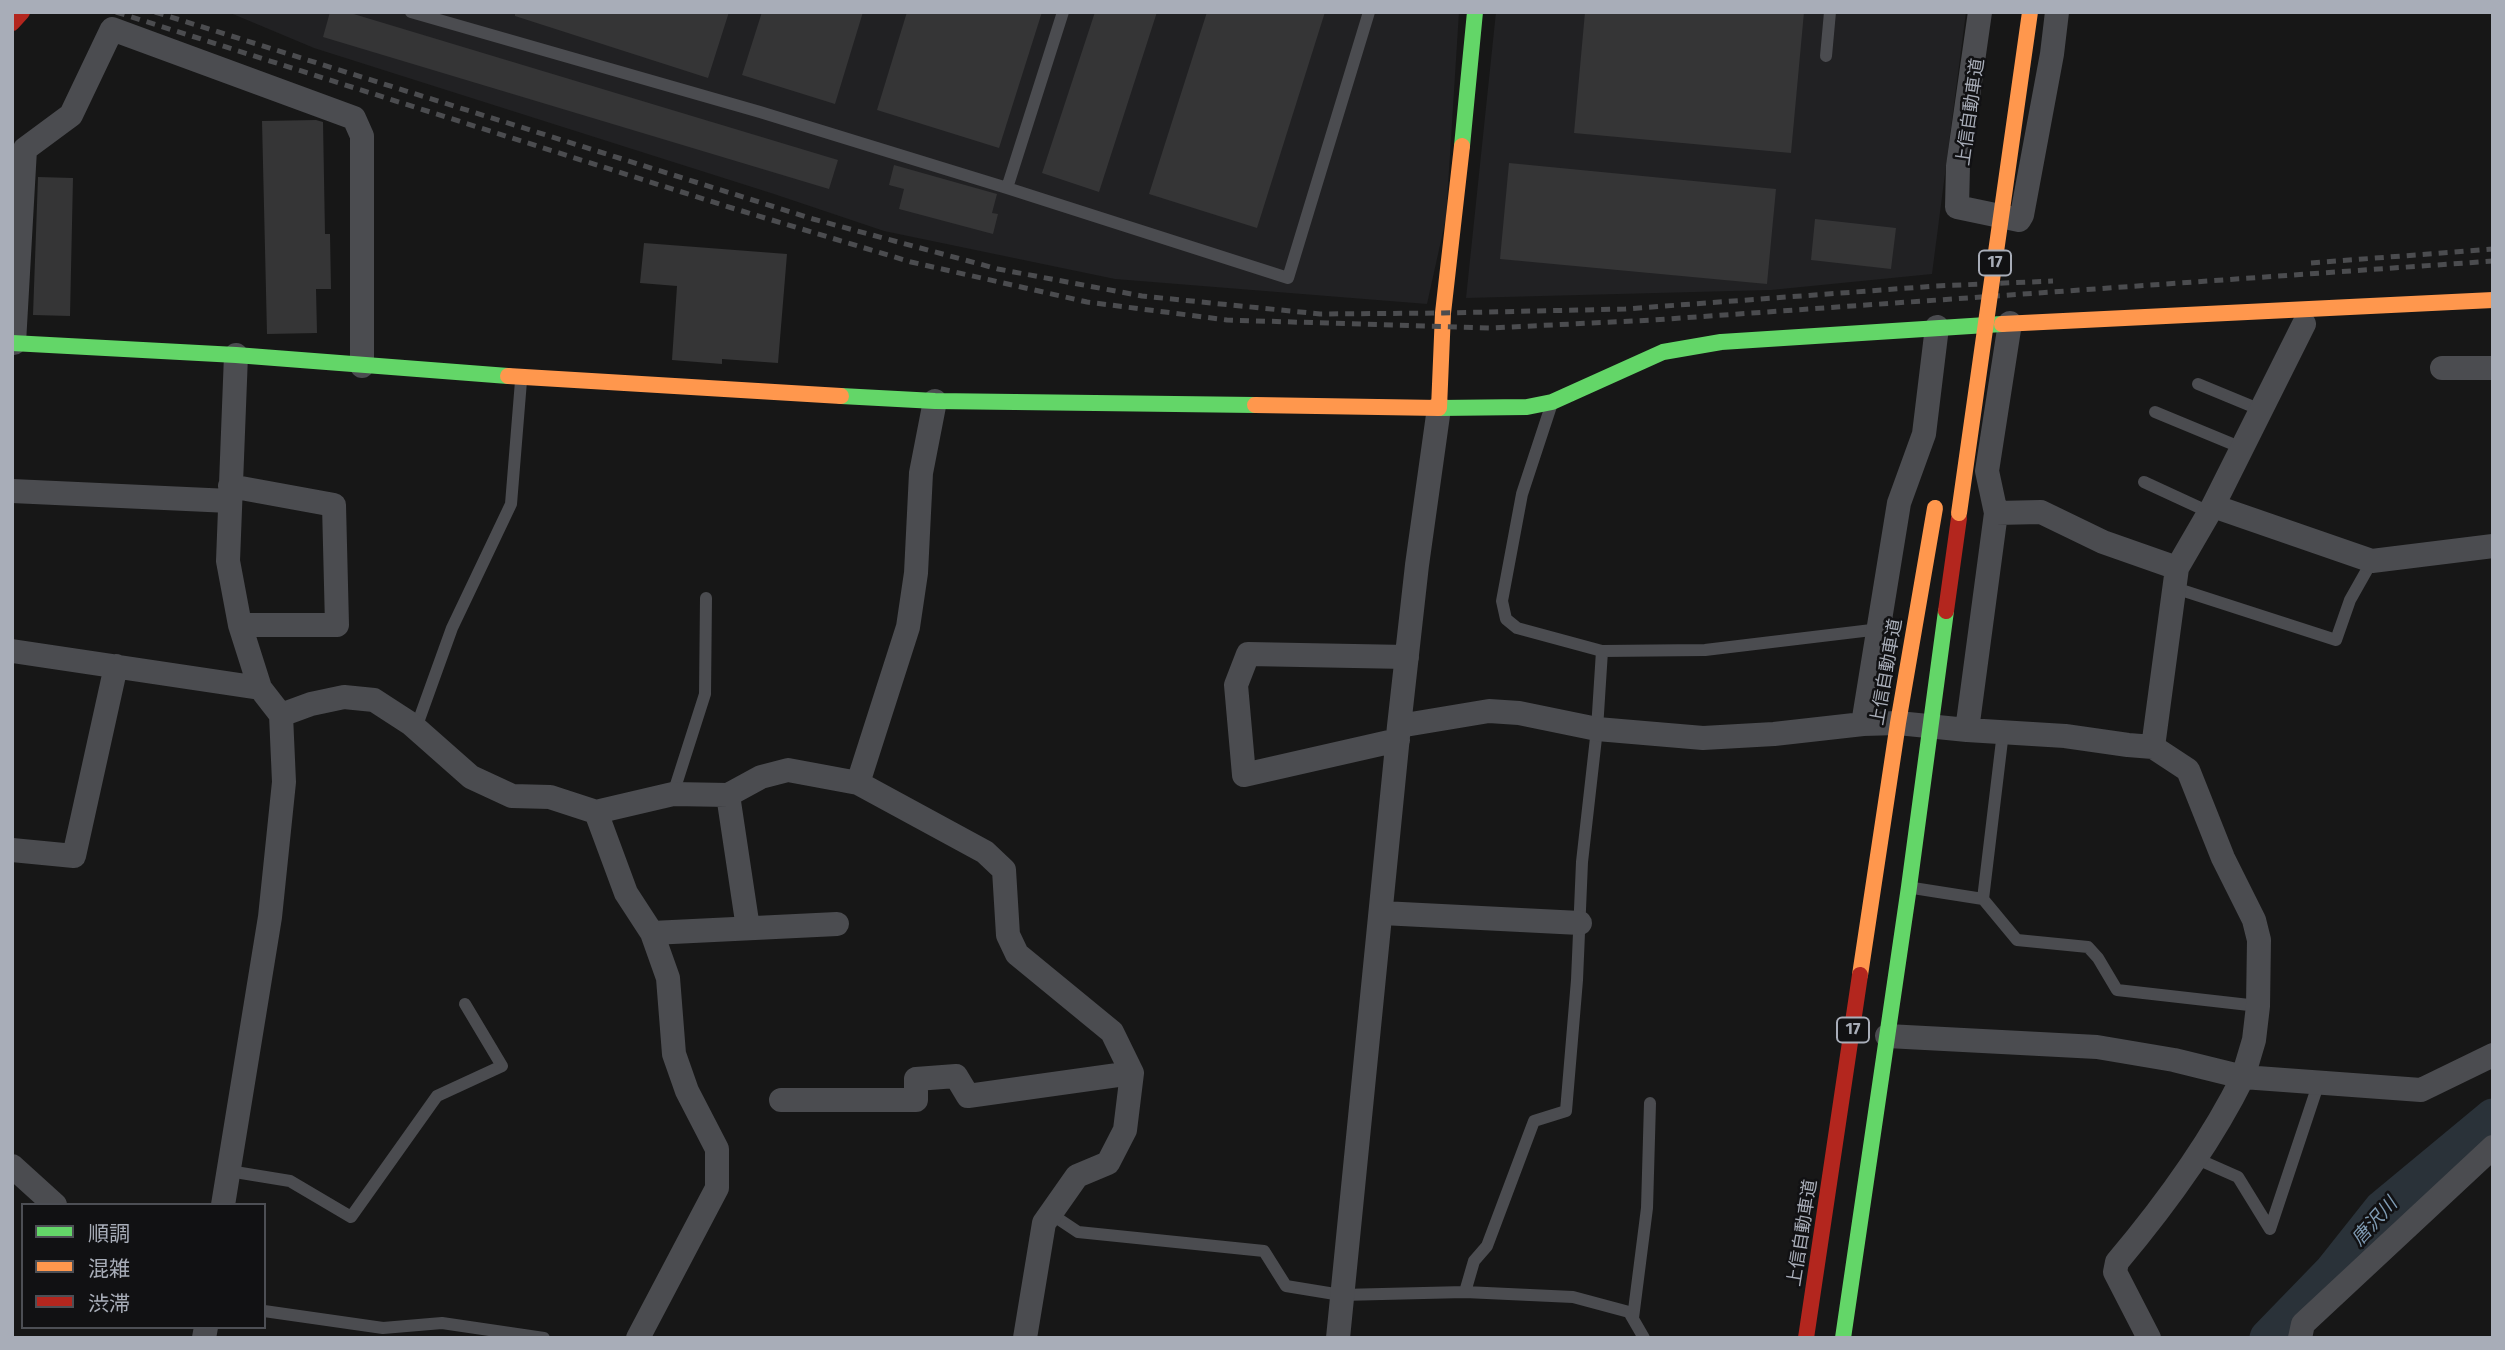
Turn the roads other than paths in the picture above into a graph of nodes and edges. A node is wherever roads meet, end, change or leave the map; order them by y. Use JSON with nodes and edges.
{"nodes":[{"id":1,"x":22,"y":12,"type":"edge"},
{"id":2,"x":411,"y":12,"type":"edge"},
{"id":3,"x":1063,"y":12,"type":"edge"},
{"id":4,"x":1369,"y":12,"type":"edge"},
{"id":5,"x":1475,"y":12,"type":"edge"},
{"id":6,"x":1830,"y":12,"type":"edge"},
{"id":7,"x":1980,"y":12,"type":"edge"},
{"id":8,"x":2030,"y":12,"type":"edge"},
{"id":9,"x":2057,"y":12,"type":"edge"},
{"id":10,"x":12,"y":23,"type":"edge"},
{"id":11,"x":1826,"y":56,"type":"dead end"},
{"id":12,"x":1007,"y":188,"type":"junction"},
{"id":13,"x":1979,"y":191,"type":"dead end"},
{"id":14,"x":17,"y":199,"type":"edge"},
{"id":15,"x":1973,"y":233,"type":"dead end"},
{"id":16,"x":2493,"y":300,"type":"edge"},
{"id":17,"x":1962,"y":315,"type":"dead end"},
{"id":18,"x":2010,"y":323,"type":"junction"},
{"id":19,"x":2304,"y":324,"type":"dead end"},
{"id":20,"x":1937,"y":327,"type":"junction"},
{"id":21,"x":13,"y":343,"type":"edge"},
{"id":22,"x":1958,"y":343,"type":"dead end"},
{"id":23,"x":236,"y":355,"type":"junction"},
{"id":24,"x":362,"y":366,"type":"junction"},
{"id":25,"x":2493,"y":368,"type":"edge"},
{"id":26,"x":2442,"y":369,"type":"dead end"},
{"id":27,"x":521,"y":377,"type":"junction"},
{"id":28,"x":2198,"y":384,"type":"dead end"},
{"id":29,"x":935,"y":401,"type":"junction"},
{"id":30,"x":1552,"y":402,"type":"junction"},
{"id":31,"x":1439,"y":408,"type":"junction"},
{"id":32,"x":2261,"y":410,"type":"junction"},
{"id":33,"x":2155,"y":412,"type":"dead end"},
{"id":34,"x":2242,"y":448,"type":"junction"},
{"id":35,"x":2144,"y":482,"type":"dead end"},
{"id":36,"x":12,"y":491,"type":"edge"},
{"id":37,"x":230,"y":493,"type":"junction"},
{"id":38,"x":1936,"y":501,"type":"dead end"},
{"id":39,"x":2211,"y":509,"type":"junction"},
{"id":40,"x":1996,"y":513,"type":"junction"},
{"id":41,"x":2493,"y":546,"type":"edge"},
{"id":42,"x":2372,"y":561,"type":"junction"},
{"id":43,"x":2176,"y":578,"type":"junction"},
{"id":44,"x":706,"y":598,"type":"dead end"},
{"id":45,"x":240,"y":625,"type":"junction"},
{"id":46,"x":1880,"y":629,"type":"junction"},
{"id":47,"x":12,"y":651,"type":"edge"},
{"id":48,"x":1602,"y":652,"type":"junction"},
{"id":49,"x":1407,"y":657,"type":"junction"},
{"id":50,"x":116,"y":666,"type":"junction"},
{"id":51,"x":260,"y":688,"type":"junction"},
{"id":52,"x":281,"y":715,"type":"junction"},
{"id":53,"x":1898,"y":723,"type":"junction"},
{"id":54,"x":1863,"y":724,"type":"junction"},
{"id":55,"x":1931,"y":726,"type":"junction"},
{"id":56,"x":416,"y":728,"type":"junction"},
{"id":57,"x":1597,"y":729,"type":"junction"},
{"id":58,"x":1967,"y":730,"type":"junction"},
{"id":59,"x":2003,"y":732,"type":"junction"},
{"id":60,"x":1398,"y":733,"type":"junction"},
{"id":61,"x":2154,"y":747,"type":"junction"},
{"id":62,"x":858,"y":783,"type":"junction"},
{"id":63,"x":673,"y":794,"type":"junction"},
{"id":64,"x":728,"y":795,"type":"junction"},
{"id":65,"x":596,"y":812,"type":"junction"},
{"id":66,"x":12,"y":850,"type":"edge"},
{"id":67,"x":1909,"y":887,"type":"junction"},
{"id":68,"x":1983,"y":898,"type":"junction"},
{"id":69,"x":1382,"y":913,"type":"junction"},
{"id":70,"x":1580,"y":923,"type":"junction"},
{"id":71,"x":837,"y":924,"type":"dead end"},
{"id":72,"x":748,"y":928,"type":"junction"},
{"id":73,"x":652,"y":933,"type":"junction"},
{"id":74,"x":465,"y":1004,"type":"dead end"},
{"id":75,"x":2258,"y":1006,"type":"junction"},
{"id":76,"x":1887,"y":1036,"type":"junction"},
{"id":77,"x":2493,"y":1055,"type":"edge"},
{"id":78,"x":1132,"y":1073,"type":"junction"},
{"id":79,"x":2243,"y":1077,"type":"junction"},
{"id":80,"x":2319,"y":1082,"type":"junction"},
{"id":81,"x":781,"y":1100,"type":"dead end"},
{"id":82,"x":1650,"y":1103,"type":"dead end"},
{"id":83,"x":2493,"y":1147,"type":"edge"},
{"id":84,"x":2195,"y":1158,"type":"junction"},
{"id":85,"x":12,"y":1166,"type":"edge"},
{"id":86,"x":229,"y":1171,"type":"junction"},
{"id":87,"x":53,"y":1203,"type":"edge"},
{"id":88,"x":223,"y":1203,"type":"edge"},
{"id":89,"x":1051,"y":1214,"type":"junction"},
{"id":90,"x":1465,"y":1292,"type":"junction"},
{"id":91,"x":1341,"y":1295,"type":"junction"},
{"id":92,"x":266,"y":1311,"type":"edge"},
{"id":93,"x":1633,"y":1318,"type":"junction"},
{"id":94,"x":383,"y":1333,"type":"edge"},
{"id":95,"x":544,"y":1338,"type":"edge"},
{"id":96,"x":638,"y":1338,"type":"edge"},
{"id":97,"x":1025,"y":1338,"type":"edge"},
{"id":98,"x":1338,"y":1338,"type":"edge"},
{"id":99,"x":1644,"y":1338,"type":"edge"},
{"id":100,"x":1806,"y":1338,"type":"edge"},
{"id":101,"x":1843,"y":1338,"type":"edge"},
{"id":102,"x":2149,"y":1338,"type":"edge"},
{"id":103,"x":2300,"y":1338,"type":"edge"}],
"edges":[{"from":1,"to":10,"type":"main road"},
{"from":2,"to":12,"type":"lane"},
{"from":3,"to":12,"type":"lane"},
{"from":4,"to":12,"type":"lane"},
{"from":5,"to":31,"type":"main road"},
{"from":6,"to":11,"type":"lane"},
{"from":7,"to":9,"type":"street"},
{"from":8,"to":55,"type":"main road","number":"17","bridge":true},
{"from":13,"to":15,"type":"main road","name":"上信自動車道","number":"17"},
{"from":14,"to":21,"type":"street"},
{"from":14,"to":24,"type":"street"},
{"from":16,"to":18,"type":"main road"},
{"from":17,"to":22,"type":"main road"},
{"from":18,"to":20,"type":"main road"},
{"from":18,"to":40,"type":"street"},
{"from":19,"to":32,"type":"street"},
{"from":20,"to":30,"type":"main road"},
{"from":20,"to":46,"type":"street"},
{"from":21,"to":23,"type":"main road"},
{"from":23,"to":24,"type":"main road"},
{"from":23,"to":37,"type":"street"},
{"from":24,"to":27,"type":"main road"},
{"from":25,"to":26,"type":"street"},
{"from":27,"to":29,"type":"main road"},
{"from":27,"to":56,"type":"lane"},
{"from":28,"to":32,"type":"lane"},
{"from":29,"to":31,"type":"main road"},
{"from":29,"to":62,"type":"street"},
{"from":30,"to":31,"type":"main road"},
{"from":30,"to":48,"type":"lane"},
{"from":31,"to":49,"type":"street"},
{"from":32,"to":34,"type":"street"},
{"from":33,"to":34,"type":"lane"},
{"from":34,"to":39,"type":"street"},
{"from":35,"to":39,"type":"lane"},
{"from":36,"to":37,"type":"street"},
{"from":37,"to":45,"type":"street"},
{"from":37,"to":45,"type":"street"},
{"from":38,"to":53,"type":"main road","name":"上信自動車道","number":"17"},
{"from":39,"to":42,"type":"street"},
{"from":39,"to":43,"type":"street"},
{"from":40,"to":43,"type":"street"},
{"from":40,"to":58,"type":"street"},
{"from":41,"to":42,"type":"street"},
{"from":42,"to":43,"type":"lane"},
{"from":43,"to":61,"type":"street"},
{"from":44,"to":63,"type":"lane"},
{"from":45,"to":51,"type":"street"},
{"from":46,"to":48,"type":"lane"},
{"from":46,"to":54,"type":"street"},
{"from":47,"to":50,"type":"street"},
{"from":48,"to":57,"type":"lane"},
{"from":49,"to":60,"type":"street"},
{"from":49,"to":60,"type":"street"},
{"from":50,"to":51,"type":"street"},
{"from":50,"to":66,"type":"street"},
{"from":51,"to":52,"type":"street"},
{"from":52,"to":56,"type":"street"},
{"from":52,"to":86,"type":"street"},
{"from":53,"to":54,"type":"street"},
{"from":53,"to":55,"type":"street"},
{"from":53,"to":100,"type":"main road","name":"上信自動車道","number":"17"},
{"from":54,"to":57,"type":"street"},
{"from":55,"to":58,"type":"street"},
{"from":55,"to":67,"type":"main road","number":"17"},
{"from":56,"to":65,"type":"street"},
{"from":57,"to":60,"type":"street"},
{"from":57,"to":70,"type":"lane"},
{"from":58,"to":59,"type":"street"},
{"from":59,"to":61,"type":"street"},
{"from":59,"to":68,"type":"lane"},
{"from":60,"to":69,"type":"street"},
{"from":61,"to":75,"type":"street"},
{"from":62,"to":64,"type":"street"},
{"from":62,"to":78,"type":"street"},
{"from":63,"to":64,"type":"street"},
{"from":63,"to":65,"type":"street"},
{"from":64,"to":72,"type":"street"},
{"from":65,"to":73,"type":"street"},
{"from":67,"to":68,"type":"lane"},
{"from":67,"to":76,"type":"main road","number":"17"},
{"from":68,"to":75,"type":"lane"},
{"from":69,"to":70,"type":"street"},
{"from":69,"to":91,"type":"street"},
{"from":70,"to":90,"type":"lane"},
{"from":71,"to":72,"type":"street"},
{"from":72,"to":73,"type":"street"},
{"from":73,"to":96,"type":"street"},
{"from":74,"to":86,"type":"lane"},
{"from":75,"to":79,"type":"street"},
{"from":76,"to":79,"type":"street"},
{"from":76,"to":101,"type":"main road","number":"17"},
{"from":77,"to":80,"type":"street"},
{"from":78,"to":81,"type":"street"},
{"from":78,"to":89,"type":"street"},
{"from":79,"to":80,"type":"street"},
{"from":79,"to":84,"type":"street"},
{"from":80,"to":84,"type":"lane"},
{"from":82,"to":93,"type":"lane"},
{"from":83,"to":103,"type":"street"},
{"from":84,"to":102,"type":"street"},
{"from":85,"to":87,"type":"street"},
{"from":86,"to":88,"type":"street"},
{"from":89,"to":91,"type":"lane"},
{"from":89,"to":97,"type":"street"},
{"from":90,"to":91,"type":"lane"},
{"from":90,"to":93,"type":"lane"},
{"from":91,"to":98,"type":"street"},
{"from":92,"to":94,"type":"lane"},
{"from":93,"to":99,"type":"lane"},
{"from":94,"to":95,"type":"lane"}]}
